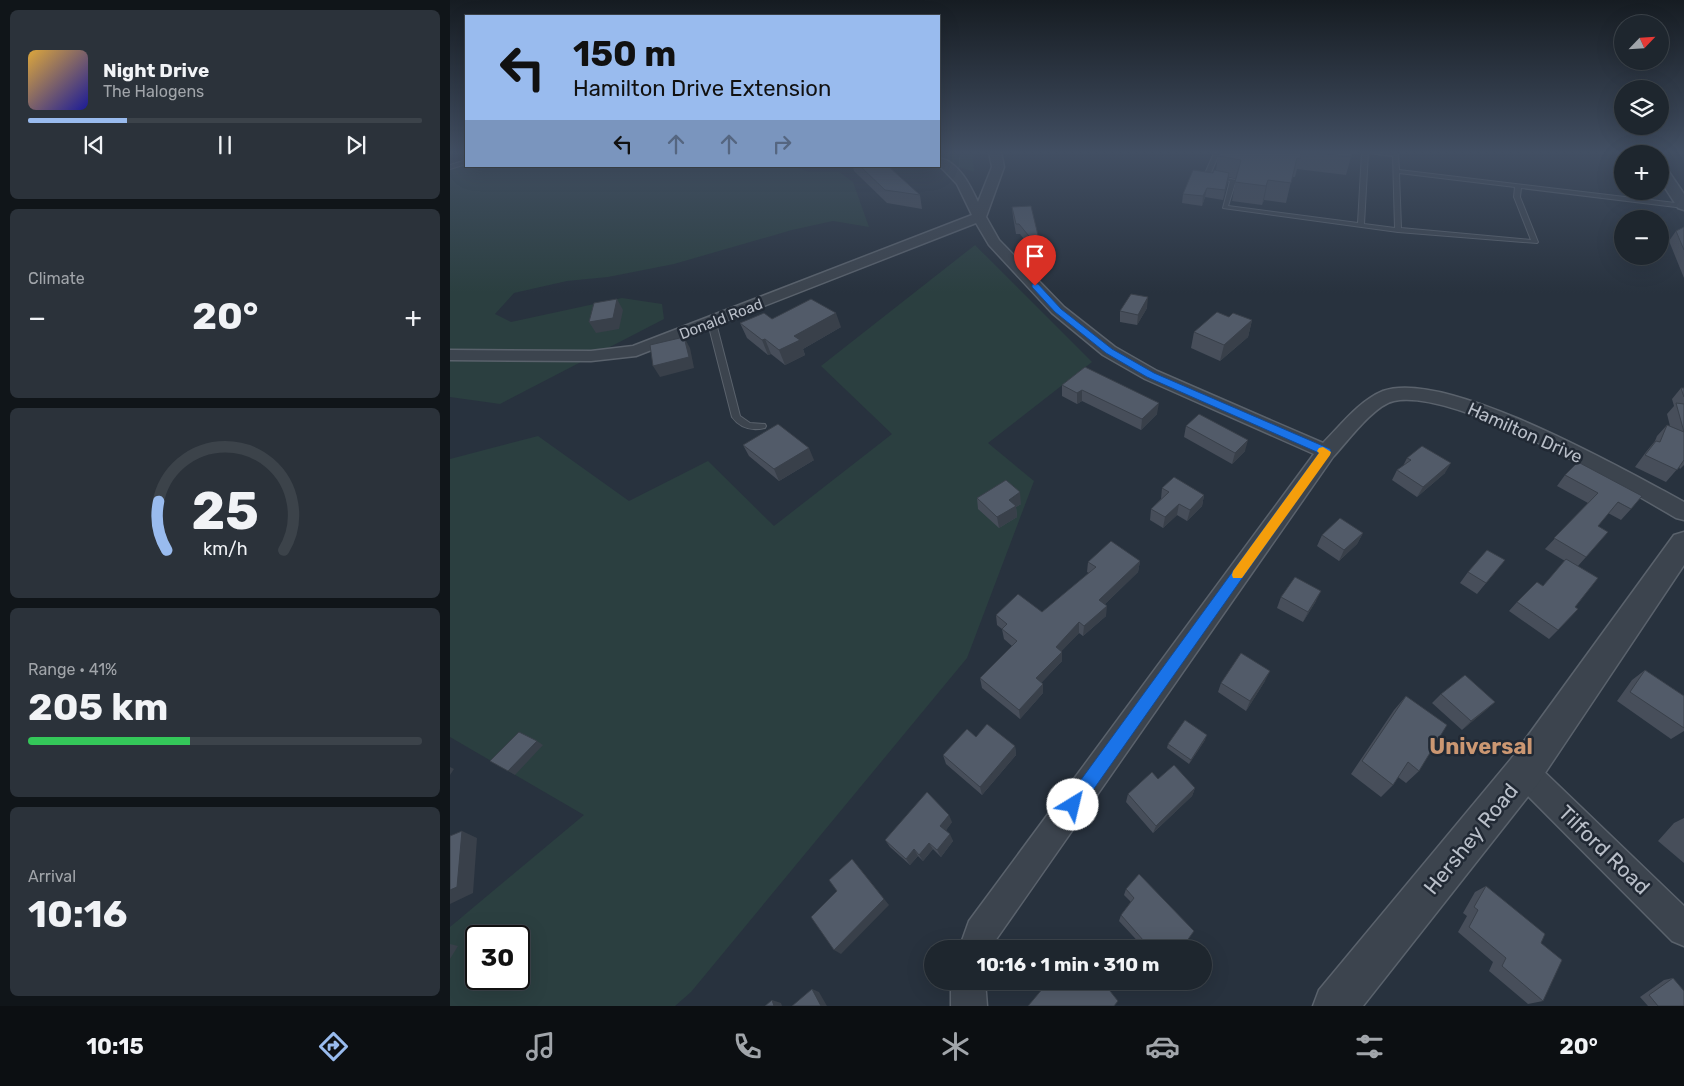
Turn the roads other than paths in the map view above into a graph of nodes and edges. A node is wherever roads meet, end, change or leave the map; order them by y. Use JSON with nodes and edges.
{"nodes":[{"id":1,"x":970,"y":199,"type":"edge"},
{"id":2,"x":986,"y":199,"type":"edge"},
{"id":3,"x":1227,"y":199,"type":"edge"},
{"id":4,"x":1363,"y":199,"type":"edge"},
{"id":5,"x":1397,"y":199,"type":"edge"},
{"id":6,"x":1518,"y":199,"type":"edge"},
{"id":7,"x":1631,"y":199,"type":"edge"},
{"id":8,"x":1684,"y":205,"type":"edge"},
{"id":9,"x":979,"y":217,"type":"junction"},
{"id":10,"x":1362,"y":226,"type":"junction"},
{"id":11,"x":1398,"y":230,"type":"junction"},
{"id":12,"x":712,"y":323,"type":"junction"},
{"id":13,"x":450,"y":355,"type":"edge"},
{"id":14,"x":762,"y":426,"type":"dead end"},
{"id":15,"x":1326,"y":452,"type":"junction"},
{"id":16,"x":1684,"y":512,"type":"edge"},
{"id":17,"x":1684,"y":544,"type":"edge"},
{"id":18,"x":1524,"y":772,"type":"junction"},
{"id":19,"x":1684,"y":929,"type":"edge"},
{"id":20,"x":979,"y":940,"type":"edge"},
{"id":21,"x":968,"y":990,"type":"edge"},
{"id":22,"x":969,"y":1006,"type":"edge"},
{"id":23,"x":1335,"y":1006,"type":"edge"}],
"edges":[{"from":1,"to":9,"type":"street"},
{"from":2,"to":9,"type":"street"},
{"from":3,"to":10,"type":"lane"},
{"from":4,"to":10,"type":"lane"},
{"from":5,"to":11,"type":"lane"},
{"from":6,"to":11,"type":"lane"},
{"from":7,"to":8,"type":"lane"},
{"from":9,"to":12,"type":"street","name":"Donald Road"},
{"from":9,"to":15,"type":"street"},
{"from":10,"to":11,"type":"lane"},
{"from":12,"to":13,"type":"street","name":"Donald Road"},
{"from":12,"to":14,"type":"lane"},
{"from":15,"to":16,"type":"street","name":"Hamilton Drive"},
{"from":15,"to":20,"type":"street","name":"Hamilton Drive"},
{"from":17,"to":18,"type":"street","name":"Hershey Road"},
{"from":18,"to":19,"type":"street","name":"Tilford Road"},
{"from":18,"to":23,"type":"street","name":"Hershey Road"},
{"from":21,"to":22,"type":"street"}]}
